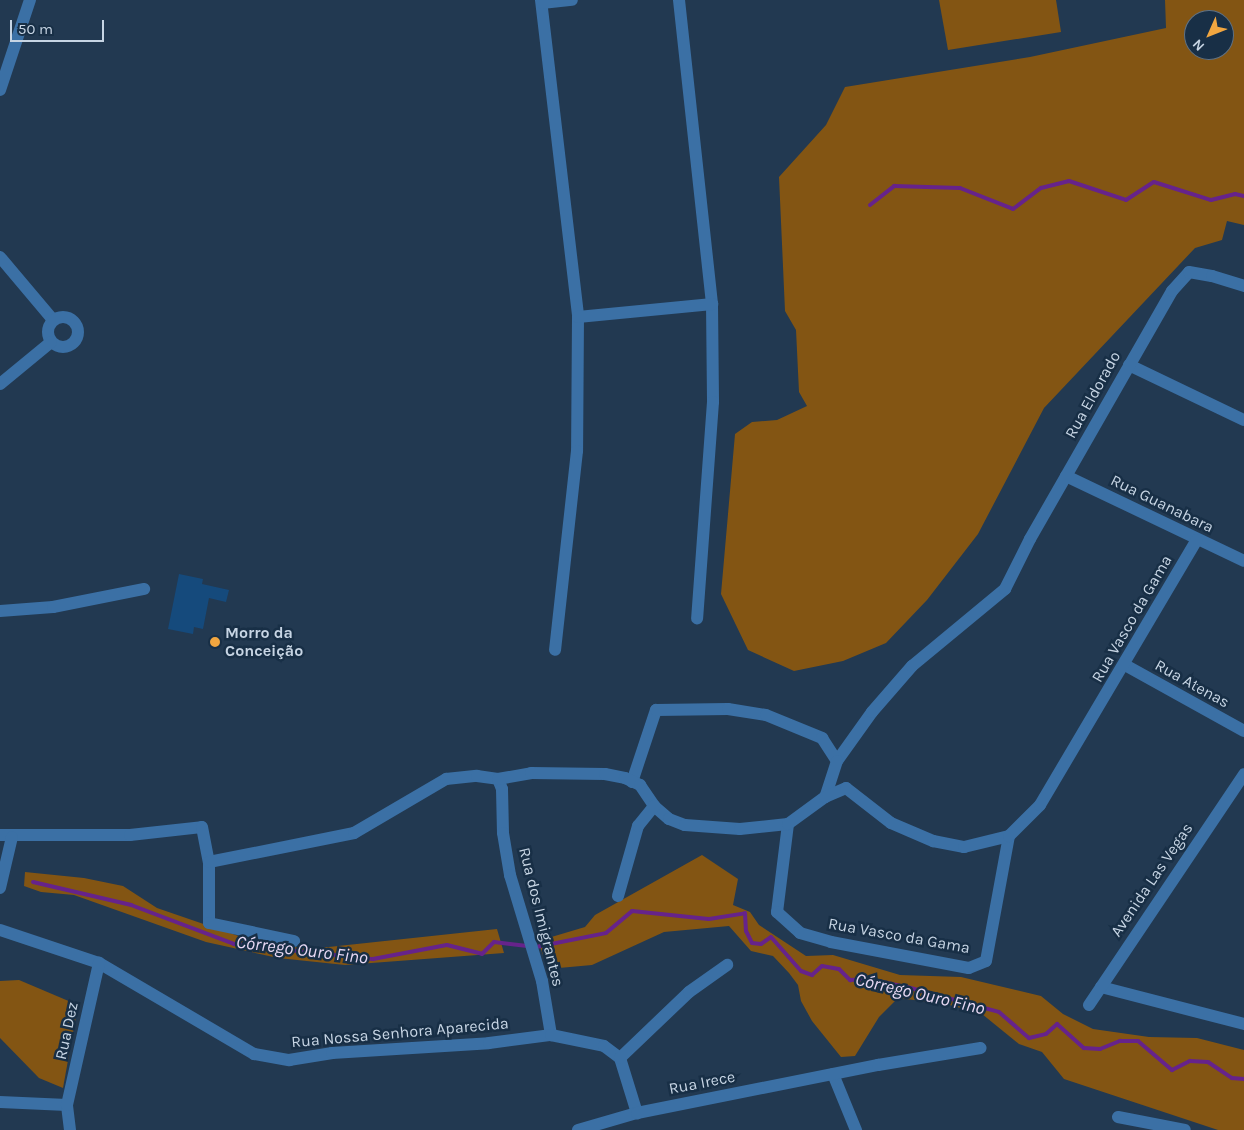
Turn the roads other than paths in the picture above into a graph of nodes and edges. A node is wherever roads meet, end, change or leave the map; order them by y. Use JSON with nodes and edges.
{"nodes":[{"id":1,"x":30,"y":0,"type":"edge"},
{"id":2,"x":572,"y":0,"type":"edge"},
{"id":3,"x":679,"y":0,"type":"edge"},
{"id":4,"x":541,"y":2,"type":"edge"},
{"id":5,"x":0,"y":90,"type":"edge"},
{"id":6,"x":0,"y":257,"type":"edge"},
{"id":7,"x":1244,"y":286,"type":"edge"},
{"id":8,"x":712,"y":304,"type":"junction"},
{"id":9,"x":578,"y":317,"type":"junction"},
{"id":10,"x":53,"y":320,"type":"junction"},
{"id":11,"x":51,"y":342,"type":"junction"},
{"id":12,"x":1129,"y":365,"type":"junction"},
{"id":13,"x":0,"y":384,"type":"edge"},
{"id":14,"x":1244,"y":420,"type":"edge"},
{"id":15,"x":1066,"y":476,"type":"junction"},
{"id":16,"x":1197,"y":540,"type":"junction"},
{"id":17,"x":1244,"y":561,"type":"edge"},
{"id":18,"x":144,"y":589,"type":"dead end"},
{"id":19,"x":0,"y":611,"type":"edge"},
{"id":20,"x":698,"y":618,"type":"dead end"},
{"id":21,"x":555,"y":650,"type":"dead end"},
{"id":22,"x":1125,"y":665,"type":"junction"},
{"id":23,"x":1244,"y":731,"type":"edge"},
{"id":24,"x":837,"y":761,"type":"junction"},
{"id":25,"x":1244,"y":774,"type":"edge"},
{"id":26,"x":498,"y":779,"type":"junction"},
{"id":27,"x":632,"y":782,"type":"junction"},
{"id":28,"x":825,"y":797,"type":"junction"},
{"id":29,"x":654,"y":806,"type":"junction"},
{"id":30,"x":788,"y":824,"type":"junction"},
{"id":31,"x":6,"y":836,"type":"edge"},
{"id":32,"x":1009,"y":836,"type":"junction"},
{"id":33,"x":210,"y":862,"type":"junction"},
{"id":34,"x":0,"y":887,"type":"edge"},
{"id":35,"x":618,"y":896,"type":"dead end"},
{"id":36,"x":0,"y":930,"type":"edge"},
{"id":37,"x":294,"y":941,"type":"dead end"},
{"id":38,"x":99,"y":963,"type":"junction"},
{"id":39,"x":727,"y":965,"type":"dead end"},
{"id":40,"x":1101,"y":987,"type":"junction"},
{"id":41,"x":1089,"y":1005,"type":"dead end"},
{"id":42,"x":1244,"y":1024,"type":"edge"},
{"id":43,"x":551,"y":1035,"type":"junction"},
{"id":44,"x":981,"y":1048,"type":"dead end"},
{"id":45,"x":620,"y":1058,"type":"junction"},
{"id":46,"x":833,"y":1074,"type":"junction"},
{"id":47,"x":0,"y":1102,"type":"edge"},
{"id":48,"x":67,"y":1105,"type":"junction"},
{"id":49,"x":637,"y":1113,"type":"junction"},
{"id":50,"x":1118,"y":1116,"type":"dead end"},
{"id":51,"x":70,"y":1130,"type":"edge"},
{"id":52,"x":578,"y":1130,"type":"edge"},
{"id":53,"x":856,"y":1130,"type":"edge"},
{"id":54,"x":1185,"y":1130,"type":"edge"}],
"edges":[{"from":1,"to":5,"type":"street"},
{"from":2,"to":4,"type":"street"},
{"from":3,"to":8,"type":"street"},
{"from":4,"to":9,"type":"street"},
{"from":6,"to":10,"type":"street"},
{"from":7,"to":12,"type":"street","name":"Rua Eldorado"},
{"from":8,"to":9,"type":"street"},
{"from":8,"to":20,"type":"street"},
{"from":9,"to":21,"type":"street"},
{"from":10,"to":11,"type":"street"},
{"from":10,"to":11,"type":"street"},
{"from":11,"to":13,"type":"street"},
{"from":12,"to":14,"type":"street"},
{"from":12,"to":15,"type":"street","name":"Rua Eldorado"},
{"from":15,"to":16,"type":"street","name":"Rua Guanabara"},
{"from":15,"to":24,"type":"street","name":"Rua Eldorado"},
{"from":16,"to":17,"type":"street","name":"Rua Guanabara"},
{"from":16,"to":22,"type":"street","name":"Rua Vasco da Gama"},
{"from":18,"to":19,"type":"street"},
{"from":22,"to":23,"type":"street","name":"Rua Atenas"},
{"from":22,"to":32,"type":"street","name":"Rua Vasco da Gama"},
{"from":24,"to":27,"type":"street"},
{"from":24,"to":28,"type":"street"},
{"from":25,"to":40,"type":"street","name":"Avenida Las Vegas"},
{"from":26,"to":27,"type":"street"},
{"from":26,"to":33,"type":"street"},
{"from":26,"to":43,"type":"street","name":"Rua dos Imigrantes"},
{"from":27,"to":29,"type":"street"},
{"from":28,"to":30,"type":"street"},
{"from":28,"to":32,"type":"street"},
{"from":29,"to":30,"type":"street"},
{"from":29,"to":35,"type":"street"},
{"from":30,"to":32,"type":"street","name":"Rua Vasco da Gama"},
{"from":31,"to":33,"type":"street"},
{"from":31,"to":34,"type":"street"},
{"from":33,"to":37,"type":"street"},
{"from":36,"to":38,"type":"street","name":"Rua Nossa Senhora Aparecida"},
{"from":38,"to":43,"type":"street","name":"Rua Nossa Senhora Aparecida"},
{"from":38,"to":48,"type":"street","name":"Rua Dez"},
{"from":39,"to":45,"type":"street"},
{"from":40,"to":41,"type":"street","name":"Avenida Las Vegas"},
{"from":40,"to":42,"type":"street"},
{"from":43,"to":45,"type":"street","name":"Rua Nossa Senhora Aparecida"},
{"from":44,"to":46,"type":"street","name":"Rua Irece"},
{"from":45,"to":49,"type":"street"},
{"from":46,"to":49,"type":"street","name":"Rua Irece"},
{"from":46,"to":53,"type":"street"},
{"from":47,"to":48,"type":"street"},
{"from":48,"to":51,"type":"street","name":"Rua Dez"},
{"from":49,"to":52,"type":"street","name":"Rua Irece"},
{"from":50,"to":54,"type":"street"}]}
